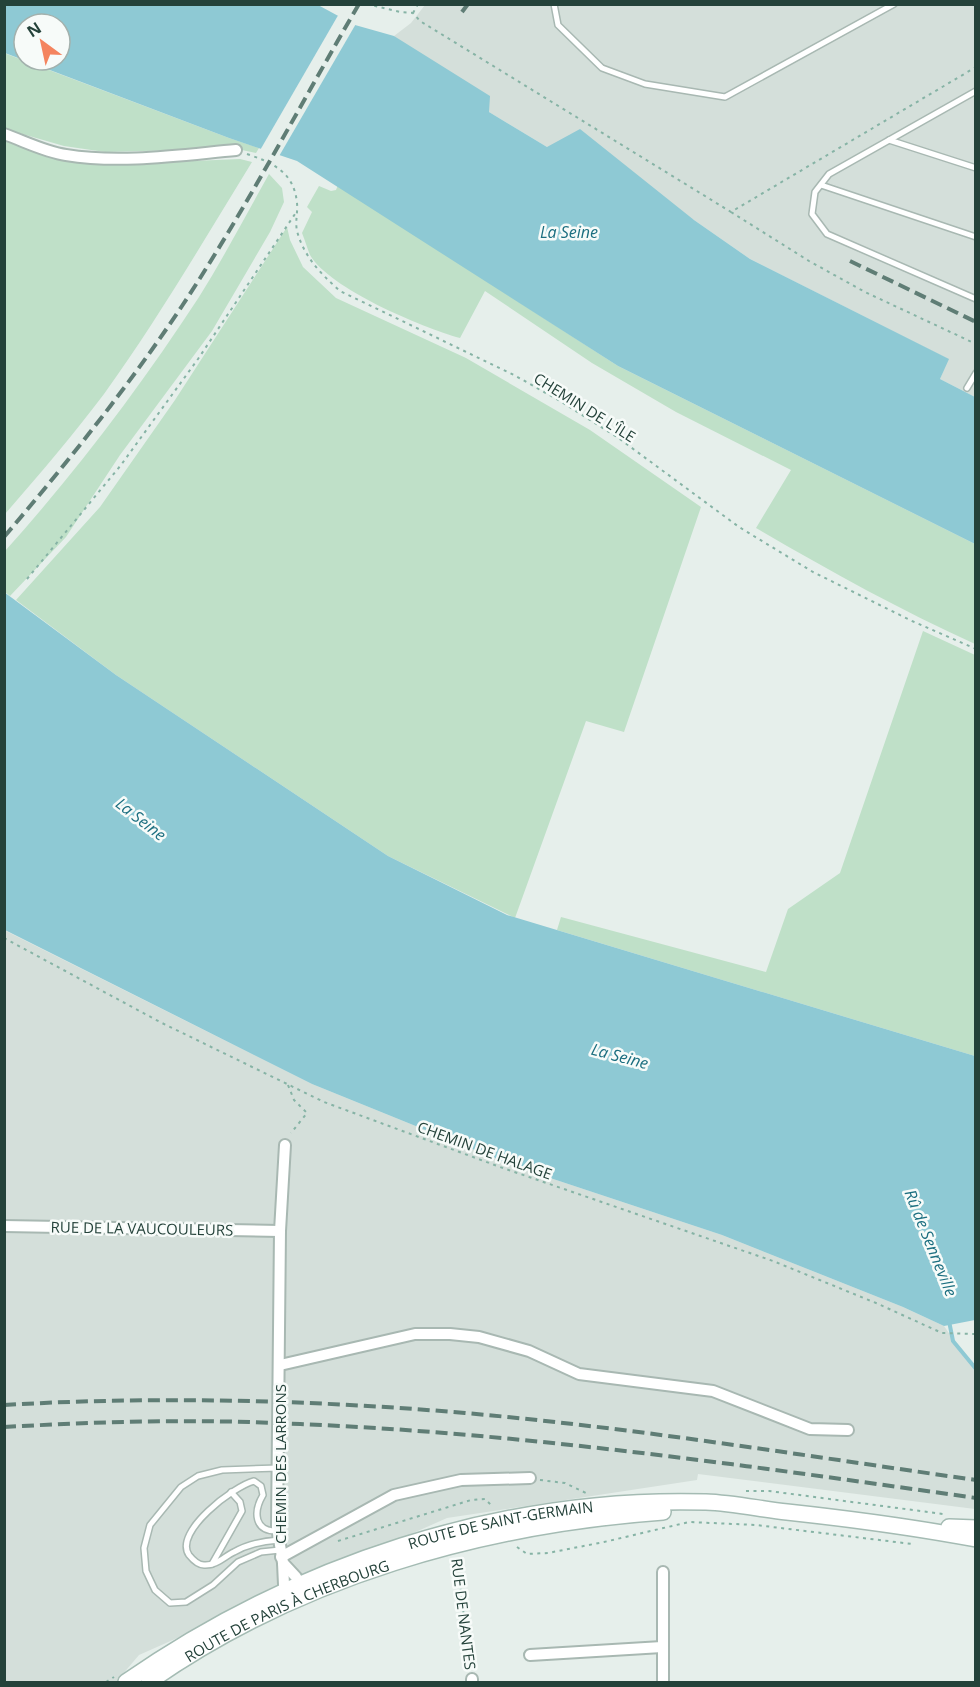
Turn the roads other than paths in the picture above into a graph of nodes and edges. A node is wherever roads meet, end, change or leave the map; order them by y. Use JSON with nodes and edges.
{"nodes":[{"id":1,"x":554,"y":4,"type":"edge"},
{"id":2,"x":894,"y":4,"type":"edge"},
{"id":3,"x":974,"y":94,"type":"edge"},
{"id":4,"x":4,"y":134,"type":"edge"},
{"id":5,"x":889,"y":140,"type":"junction"},
{"id":6,"x":236,"y":150,"type":"road end"},
{"id":7,"x":975,"y":168,"type":"edge"},
{"id":8,"x":820,"y":185,"type":"junction"},
{"id":9,"x":975,"y":237,"type":"edge"},
{"id":10,"x":975,"y":299,"type":"edge"},
{"id":11,"x":975,"y":373,"type":"edge"},
{"id":12,"x":967,"y":388,"type":"dead end"},
{"id":13,"x":285,"y":1145,"type":"road end"},
{"id":14,"x":4,"y":1226,"type":"edge"},
{"id":15,"x":280,"y":1231,"type":"junction"},
{"id":16,"x":279,"y":1365,"type":"junction"},
{"id":17,"x":848,"y":1430,"type":"dead end"},
{"id":18,"x":278,"y":1468,"type":"junction"},
{"id":19,"x":530,"y":1478,"type":"dead end"},
{"id":20,"x":231,"y":1492,"type":"junction"},
{"id":21,"x":786,"y":1512,"type":"junction"},
{"id":22,"x":907,"y":1526,"type":"junction"},
{"id":23,"x":975,"y":1528,"type":"edge"},
{"id":24,"x":975,"y":1539,"type":"edge"},
{"id":25,"x":280,"y":1548,"type":"junction"},
{"id":26,"x":212,"y":1564,"type":"junction"},
{"id":27,"x":663,"y":1572,"type":"dead end"},
{"id":28,"x":304,"y":1590,"type":"junction"},
{"id":29,"x":289,"y":1596,"type":"junction"},
{"id":30,"x":662,"y":1647,"type":"junction"},
{"id":31,"x":530,"y":1654,"type":"dead end"},
{"id":32,"x":126,"y":1683,"type":"edge"},
{"id":33,"x":149,"y":1683,"type":"edge"},
{"id":34,"x":663,"y":1683,"type":"edge"}],
"edges":[{"from":1,"to":2,"type":"lane"},
{"from":3,"to":5,"type":"lane"},
{"from":4,"to":6,"type":"street"},
{"from":5,"to":7,"type":"lane"},
{"from":5,"to":8,"type":"lane"},
{"from":8,"to":9,"type":"lane"},
{"from":8,"to":10,"type":"lane"},
{"from":11,"to":12,"type":"lane"},
{"from":13,"to":15,"type":"street"},
{"from":14,"to":15,"type":"street","name":"RUE DE LA VAUCOULEURS"},
{"from":15,"to":16,"type":"street"},
{"from":16,"to":17,"type":"street"},
{"from":16,"to":18,"type":"street","name":"CHEMIN DES LARRONS"},
{"from":18,"to":25,"type":"street","name":"CHEMIN DES LARRONS"},
{"from":18,"to":25,"type":"lane"},
{"from":19,"to":25,"type":"street"},
{"from":20,"to":25,"type":"lane"},
{"from":20,"to":26,"type":"lane"},
{"from":20,"to":26,"type":"lane"},
{"from":21,"to":22,"type":"main road","name":"ROUTE DE SAINT-GERMAIN"},
{"from":21,"to":28,"type":"main road","name":"ROUTE DE PARIS À CHERBOURG"},
{"from":21,"to":28,"type":"main road","name":"ROUTE DE SAINT-GERMAIN"},
{"from":22,"to":23,"type":"main road"},
{"from":22,"to":24,"type":"main road"},
{"from":25,"to":26,"type":"lane"},
{"from":25,"to":28,"type":"street","name":"CHEMIN DES LARRONS"},
{"from":25,"to":29,"type":"street","name":"CHEMIN DES LARRONS"},
{"from":27,"to":30,"type":"street"},
{"from":28,"to":29,"type":"main road","name":"ROUTE DE SAINT-GERMAIN"},
{"from":29,"to":32,"type":"main road","name":"ROUTE DE SAINT-GERMAIN"},
{"from":29,"to":33,"type":"main road","name":"ROUTE DE PARIS À CHERBOURG"},
{"from":30,"to":31,"type":"street"},
{"from":30,"to":34,"type":"street"}]}
